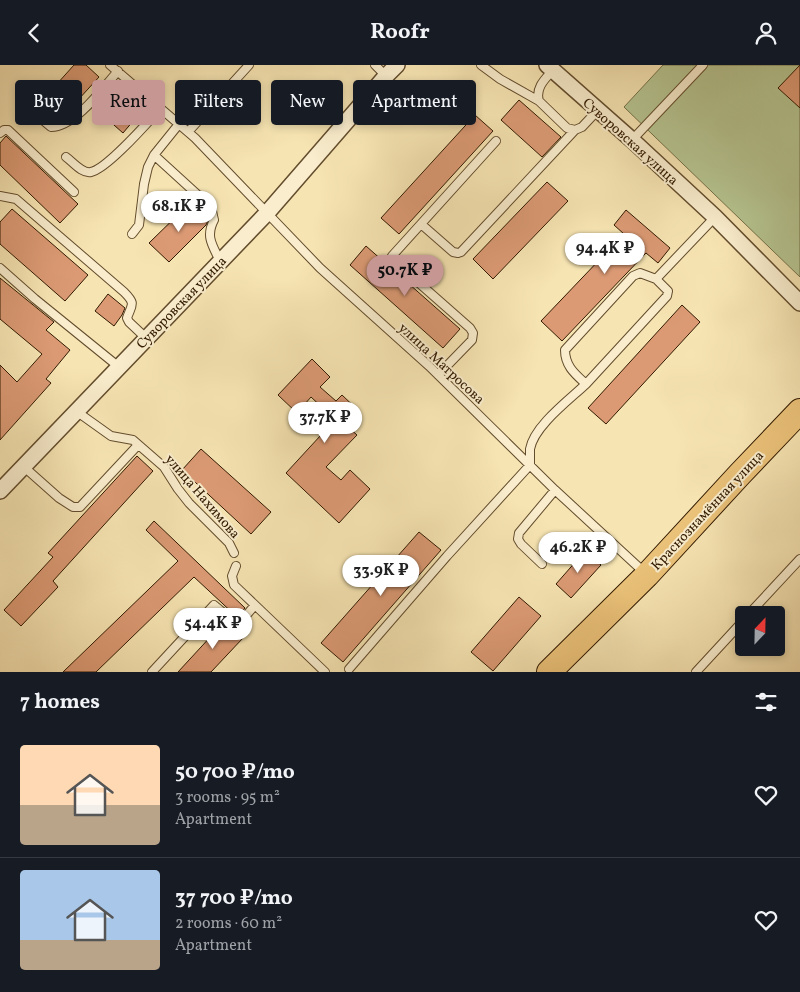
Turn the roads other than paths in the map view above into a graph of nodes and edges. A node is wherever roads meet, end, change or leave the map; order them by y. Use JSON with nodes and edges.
{"nodes":[{"id":1,"x":110,"y":65,"type":"edge"},
{"id":2,"x":249,"y":65,"type":"edge"},
{"id":3,"x":397,"y":65,"type":"edge"},
{"id":4,"x":481,"y":65,"type":"edge"},
{"id":5,"x":703,"y":65,"type":"edge"},
{"id":6,"x":550,"y":68,"type":"edge"},
{"id":7,"x":380,"y":70,"type":"edge"},
{"id":8,"x":118,"y":71,"type":"junction"},
{"id":9,"x":128,"y":80,"type":"edge"},
{"id":10,"x":539,"y":101,"type":"junction"},
{"id":11,"x":598,"y":110,"type":"junction"},
{"id":12,"x":82,"y":111,"type":"edge"},
{"id":13,"x":165,"y":113,"type":"edge"},
{"id":14,"x":175,"y":121,"type":"edge"},
{"id":15,"x":49,"y":125,"type":"edge"},
{"id":16,"x":61,"y":125,"type":"edge"},
{"id":17,"x":144,"y":125,"type":"edge"},
{"id":18,"x":178,"y":125,"type":"edge"},
{"id":19,"x":180,"y":125,"type":"edge"},
{"id":20,"x":575,"y":130,"type":"junction"},
{"id":21,"x":188,"y":132,"type":"junction"},
{"id":22,"x":0,"y":133,"type":"edge"},
{"id":23,"x":632,"y":140,"type":"junction"},
{"id":24,"x":496,"y":141,"type":"dead end"},
{"id":25,"x":154,"y":155,"type":"junction"},
{"id":26,"x":66,"y":157,"type":"dead end"},
{"id":27,"x":74,"y":192,"type":"dead end"},
{"id":28,"x":0,"y":196,"type":"edge"},
{"id":29,"x":267,"y":213,"type":"junction"},
{"id":30,"x":715,"y":217,"type":"junction"},
{"id":31,"x":420,"y":223,"type":"junction"},
{"id":32,"x":132,"y":234,"type":"dead end"},
{"id":33,"x":220,"y":261,"type":"junction"},
{"id":34,"x":0,"y":268,"type":"edge"},
{"id":35,"x":656,"y":279,"type":"junction"},
{"id":36,"x":800,"y":303,"type":"edge"},
{"id":37,"x":147,"y":339,"type":"junction"},
{"id":38,"x":119,"y":367,"type":"junction"},
{"id":39,"x":438,"y":375,"type":"junction"},
{"id":40,"x":586,"y":385,"type":"junction"},
{"id":41,"x":76,"y":411,"type":"junction"},
{"id":42,"x":800,"y":411,"type":"edge"},
{"id":43,"x":138,"y":445,"type":"junction"},
{"id":44,"x":530,"y":465,"type":"junction"},
{"id":45,"x":23,"y":466,"type":"junction"},
{"id":46,"x":555,"y":490,"type":"junction"},
{"id":47,"x":0,"y":491,"type":"edge"},
{"id":48,"x":234,"y":553,"type":"dead end"},
{"id":49,"x":800,"y":559,"type":"edge"},
{"id":50,"x":542,"y":564,"type":"dead end"},
{"id":51,"x":236,"y":566,"type":"dead end"},
{"id":52,"x":647,"y":575,"type":"junction"},
{"id":53,"x":255,"y":605,"type":"junction"},
{"id":54,"x":756,"y":606,"type":"edge"},
{"id":55,"x":735,"y":630,"type":"edge"},
{"id":56,"x":349,"y":669,"type":"dead end"},
{"id":57,"x":152,"y":672,"type":"edge"},
{"id":58,"x":325,"y":672,"type":"edge"},
{"id":59,"x":549,"y":672,"type":"edge"},
{"id":60,"x":696,"y":672,"type":"edge"}],
"edges":[{"from":1,"to":8,"type":"lane","name":"улица Матросова"},
{"from":2,"to":21,"type":"lane"},
{"from":3,"to":7,"type":"street","name":"Суворовская улица"},
{"from":4,"to":10,"type":"lane"},
{"from":5,"to":23,"type":"lane"},
{"from":6,"to":10,"type":"lane"},
{"from":6,"to":11,"type":"street","name":"Суворовская улица"},
{"from":7,"to":29,"type":"street","name":"Суворовская улица"},
{"from":8,"to":9,"type":"lane","name":"улица Матросова"},
{"from":8,"to":12,"type":"lane"},
{"from":10,"to":20,"type":"lane"},
{"from":11,"to":20,"type":"lane"},
{"from":11,"to":23,"type":"street","name":"Суворовская улица"},
{"from":13,"to":14,"type":"lane","name":"улица Матросова"},
{"from":15,"to":16,"type":"lane"},
{"from":17,"to":26,"type":"lane"},
{"from":18,"to":25,"type":"lane"},
{"from":19,"to":21,"type":"lane","name":"улица Матросова"},
{"from":20,"to":31,"type":"lane"},
{"from":21,"to":29,"type":"lane","name":"улица Матросова"},
{"from":22,"to":27,"type":"lane"},
{"from":23,"to":30,"type":"street","name":"Суворовская улица"},
{"from":24,"to":31,"type":"lane"},
{"from":25,"to":32,"type":"lane"},
{"from":25,"to":33,"type":"lane"},
{"from":28,"to":37,"type":"lane"},
{"from":29,"to":33,"type":"street","name":"Суворовская улица"},
{"from":29,"to":39,"type":"lane","name":"улица Матросова"},
{"from":30,"to":35,"type":"lane"},
{"from":30,"to":36,"type":"street","name":"Суворовская улица"},
{"from":31,"to":39,"type":"lane"},
{"from":33,"to":37,"type":"street","name":"Суворовская улица"},
{"from":34,"to":38,"type":"lane"},
{"from":35,"to":40,"type":"lane"},
{"from":35,"to":40,"type":"lane"},
{"from":37,"to":38,"type":"street","name":"Суворовская улица"},
{"from":38,"to":41,"type":"street","name":"Суворовская улица"},
{"from":39,"to":44,"type":"lane","name":"улица Матросова"},
{"from":40,"to":44,"type":"lane"},
{"from":41,"to":43,"type":"lane","name":"улица Нахимова"},
{"from":41,"to":45,"type":"street","name":"Суворовская улица"},
{"from":42,"to":52,"type":"main road","name":"Краснознамённая улица"},
{"from":43,"to":45,"type":"lane"},
{"from":43,"to":48,"type":"lane","name":"улица Нахимова"},
{"from":44,"to":46,"type":"lane","name":"улица Матросова"},
{"from":44,"to":56,"type":"lane"},
{"from":45,"to":47,"type":"street","name":"Суворовская улица"},
{"from":46,"to":50,"type":"lane"},
{"from":46,"to":52,"type":"lane","name":"улица Матросова"},
{"from":49,"to":54,"type":"lane"},
{"from":51,"to":53,"type":"lane"},
{"from":52,"to":59,"type":"main road","name":"Краснознамённая улица"},
{"from":53,"to":57,"type":"lane"},
{"from":53,"to":58,"type":"lane"},
{"from":55,"to":60,"type":"lane"}]}
